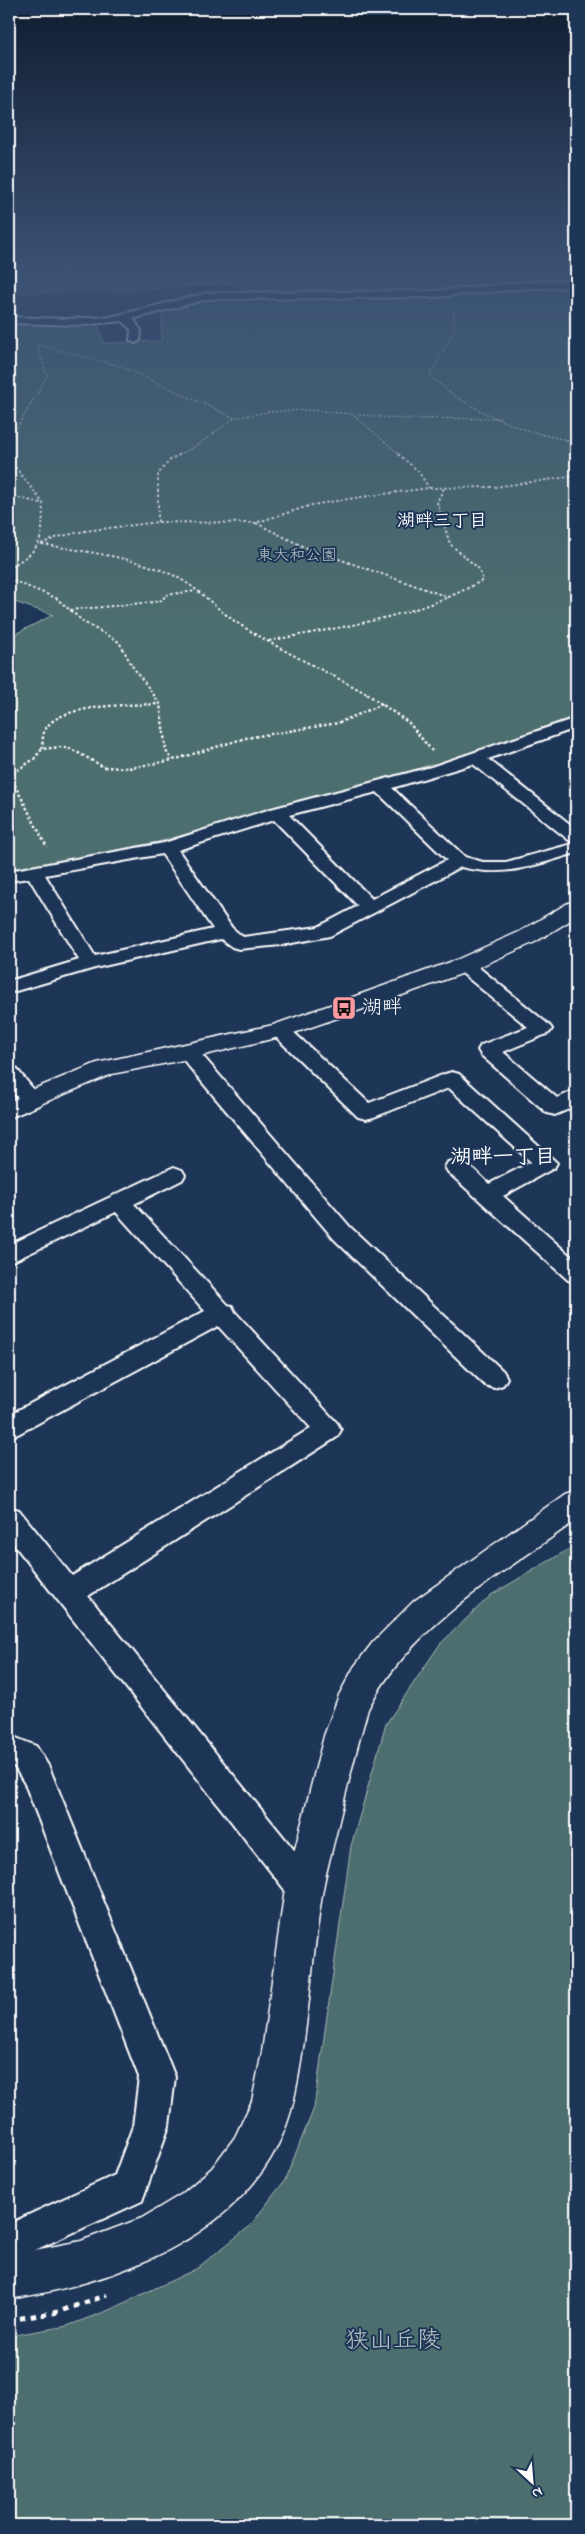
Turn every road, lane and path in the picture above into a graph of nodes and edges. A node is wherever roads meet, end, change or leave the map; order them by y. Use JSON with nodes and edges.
{"nodes":[{"id":1,"x":42,"y":384,"type":"edge"},
{"id":2,"x":160,"y":384,"type":"edge"},
{"id":3,"x":439,"y":384,"type":"edge"},
{"id":4,"x":353,"y":415,"type":"junction"},
{"id":5,"x":235,"y":418,"type":"junction"},
{"id":6,"x":502,"y":418,"type":"junction"},
{"id":7,"x":565,"y":440,"type":"junction"},
{"id":8,"x":576,"y":440,"type":"edge"},
{"id":9,"x":9,"y":442,"type":"edge"},
{"id":10,"x":576,"y":449,"type":"edge"},
{"id":11,"x":9,"y":460,"type":"edge"},
{"id":12,"x":9,"y":469,"type":"edge"},
{"id":13,"x":15,"y":469,"type":"junction"},
{"id":14,"x":576,"y":476,"type":"edge"},
{"id":15,"x":429,"y":488,"type":"junction"},
{"id":16,"x":444,"y":488,"type":"junction"},
{"id":17,"x":9,"y":496,"type":"edge"},
{"id":18,"x":43,"y":503,"type":"junction"},
{"id":19,"x":158,"y":522,"type":"junction"},
{"id":20,"x":255,"y":523,"type":"junction"},
{"id":21,"x":41,"y":544,"type":"junction"},
{"id":22,"x":9,"y":568,"type":"edge"},
{"id":23,"x":9,"y":579,"type":"edge"},
{"id":24,"x":196,"y":591,"type":"junction"},
{"id":25,"x":451,"y":599,"type":"junction"},
{"id":26,"x":70,"y":610,"type":"junction"},
{"id":27,"x":269,"y":641,"type":"junction"},
{"id":28,"x":160,"y":704,"type":"junction"},
{"id":29,"x":384,"y":704,"type":"junction"},
{"id":30,"x":574,"y":727,"type":"edge"},
{"id":31,"x":42,"y":748,"type":"junction"},
{"id":32,"x":435,"y":756,"type":"dead end"},
{"id":33,"x":476,"y":758,"type":"junction"},
{"id":34,"x":173,"y":760,"type":"junction"},
{"id":35,"x":9,"y":776,"type":"edge"},
{"id":36,"x":380,"y":786,"type":"junction"},
{"id":37,"x":277,"y":813,"type":"junction"},
{"id":38,"x":576,"y":837,"type":"edge"},
{"id":39,"x":167,"y":848,"type":"junction"},
{"id":40,"x":576,"y":848,"type":"edge"},
{"id":41,"x":49,"y":851,"type":"dead end"},
{"id":42,"x":459,"y":861,"type":"junction"},
{"id":43,"x":34,"y":872,"type":"junction"},
{"id":44,"x":9,"y":876,"type":"edge"},
{"id":45,"x":370,"y":908,"type":"junction"},
{"id":46,"x":575,"y":910,"type":"edge"},
{"id":47,"x":225,"y":932,"type":"junction"},
{"id":48,"x":90,"y":963,"type":"junction"},
{"id":49,"x":464,"y":965,"type":"junction"},
{"id":50,"x":9,"y":987,"type":"edge"},
{"id":51,"x":280,"y":1030,"type":"junction"},
{"id":52,"x":188,"y":1052,"type":"junction"},
{"id":53,"x":9,"y":1073,"type":"edge"},
{"id":54,"x":576,"y":1097,"type":"edge"},
{"id":55,"x":31,"y":1100,"type":"junction"},
{"id":56,"x":9,"y":1111,"type":"edge"},
{"id":57,"x":456,"y":1167,"type":"dead end"},
{"id":58,"x":174,"y":1175,"type":"dead end"},
{"id":59,"x":488,"y":1194,"type":"junction"},
{"id":60,"x":119,"y":1201,"type":"junction"},
{"id":61,"x":9,"y":1255,"type":"edge"},
{"id":62,"x":576,"y":1274,"type":"edge"},
{"id":63,"x":223,"y":1312,"type":"junction"},
{"id":64,"x":494,"y":1378,"type":"dead end"},
{"id":65,"x":9,"y":1427,"type":"edge"},
{"id":66,"x":576,"y":1503,"type":"edge"},
{"id":67,"x":9,"y":1518,"type":"edge"},
{"id":68,"x":69,"y":1593,"type":"junction"},
{"id":69,"x":9,"y":1749,"type":"edge"},
{"id":70,"x":304,"y":1888,"type":"junction"},
{"id":71,"x":9,"y":2243,"type":"edge"},
{"id":72,"x":9,"y":2277,"type":"edge"}],
"edges":[{"from":1,"to":9,"type":"path"},
{"from":2,"to":5,"type":"path"},
{"from":3,"to":6,"type":"path"},
{"from":4,"to":5,"type":"path"},
{"from":4,"to":6,"type":"path"},
{"from":4,"to":15,"type":"path"},
{"from":5,"to":19,"type":"path"},
{"from":6,"to":7,"type":"path"},
{"from":7,"to":8,"type":"path"},
{"from":7,"to":10,"type":"path"},
{"from":11,"to":13,"type":"path"},
{"from":12,"to":13,"type":"path"},
{"from":13,"to":18,"type":"path"},
{"from":14,"to":16,"type":"path"},
{"from":15,"to":16,"type":"path"},
{"from":15,"to":20,"type":"path"},
{"from":16,"to":25,"type":"path"},
{"from":17,"to":18,"type":"path"},
{"from":18,"to":21,"type":"path"},
{"from":19,"to":20,"type":"path"},
{"from":19,"to":21,"type":"path"},
{"from":20,"to":25,"type":"path"},
{"from":21,"to":22,"type":"path"},
{"from":21,"to":24,"type":"path"},
{"from":23,"to":26,"type":"path"},
{"from":24,"to":26,"type":"path"},
{"from":24,"to":27,"type":"path"},
{"from":25,"to":27,"type":"path"},
{"from":26,"to":28,"type":"path"},
{"from":27,"to":29,"type":"path"},
{"from":28,"to":31,"type":"path"},
{"from":28,"to":34,"type":"path"},
{"from":29,"to":32,"type":"path"},
{"from":29,"to":34,"type":"path"},
{"from":30,"to":33,"type":"street"},
{"from":31,"to":34,"type":"path"},
{"from":31,"to":35,"type":"path"},
{"from":33,"to":36,"type":"street"},
{"from":33,"to":38,"type":"street"},
{"from":35,"to":41,"type":"path"},
{"from":36,"to":37,"type":"street"},
{"from":36,"to":42,"type":"street"},
{"from":37,"to":39,"type":"street"},
{"from":37,"to":45,"type":"street"},
{"from":39,"to":43,"type":"street"},
{"from":39,"to":47,"type":"street"},
{"from":40,"to":42,"type":"street"},
{"from":42,"to":45,"type":"street"},
{"from":43,"to":44,"type":"street"},
{"from":43,"to":48,"type":"street"},
{"from":45,"to":47,"type":"street"},
{"from":46,"to":49,"type":"street"},
{"from":47,"to":48,"type":"street"},
{"from":48,"to":50,"type":"street"},
{"from":49,"to":51,"type":"street"},
{"from":49,"to":54,"type":"street"},
{"from":51,"to":52,"type":"street"},
{"from":51,"to":59,"type":"street"},
{"from":52,"to":55,"type":"street"},
{"from":52,"to":64,"type":"street"},
{"from":53,"to":55,"type":"street"},
{"from":55,"to":56,"type":"street"},
{"from":57,"to":59,"type":"street"},
{"from":58,"to":60,"type":"street"},
{"from":59,"to":62,"type":"street"},
{"from":60,"to":61,"type":"street"},
{"from":60,"to":63,"type":"street"},
{"from":63,"to":65,"type":"street"},
{"from":63,"to":68,"type":"street"},
{"from":66,"to":70,"type":"street"},
{"from":67,"to":68,"type":"street"},
{"from":68,"to":70,"type":"street"},
{"from":69,"to":71,"type":"street"},
{"from":70,"to":72,"type":"street"}]}
